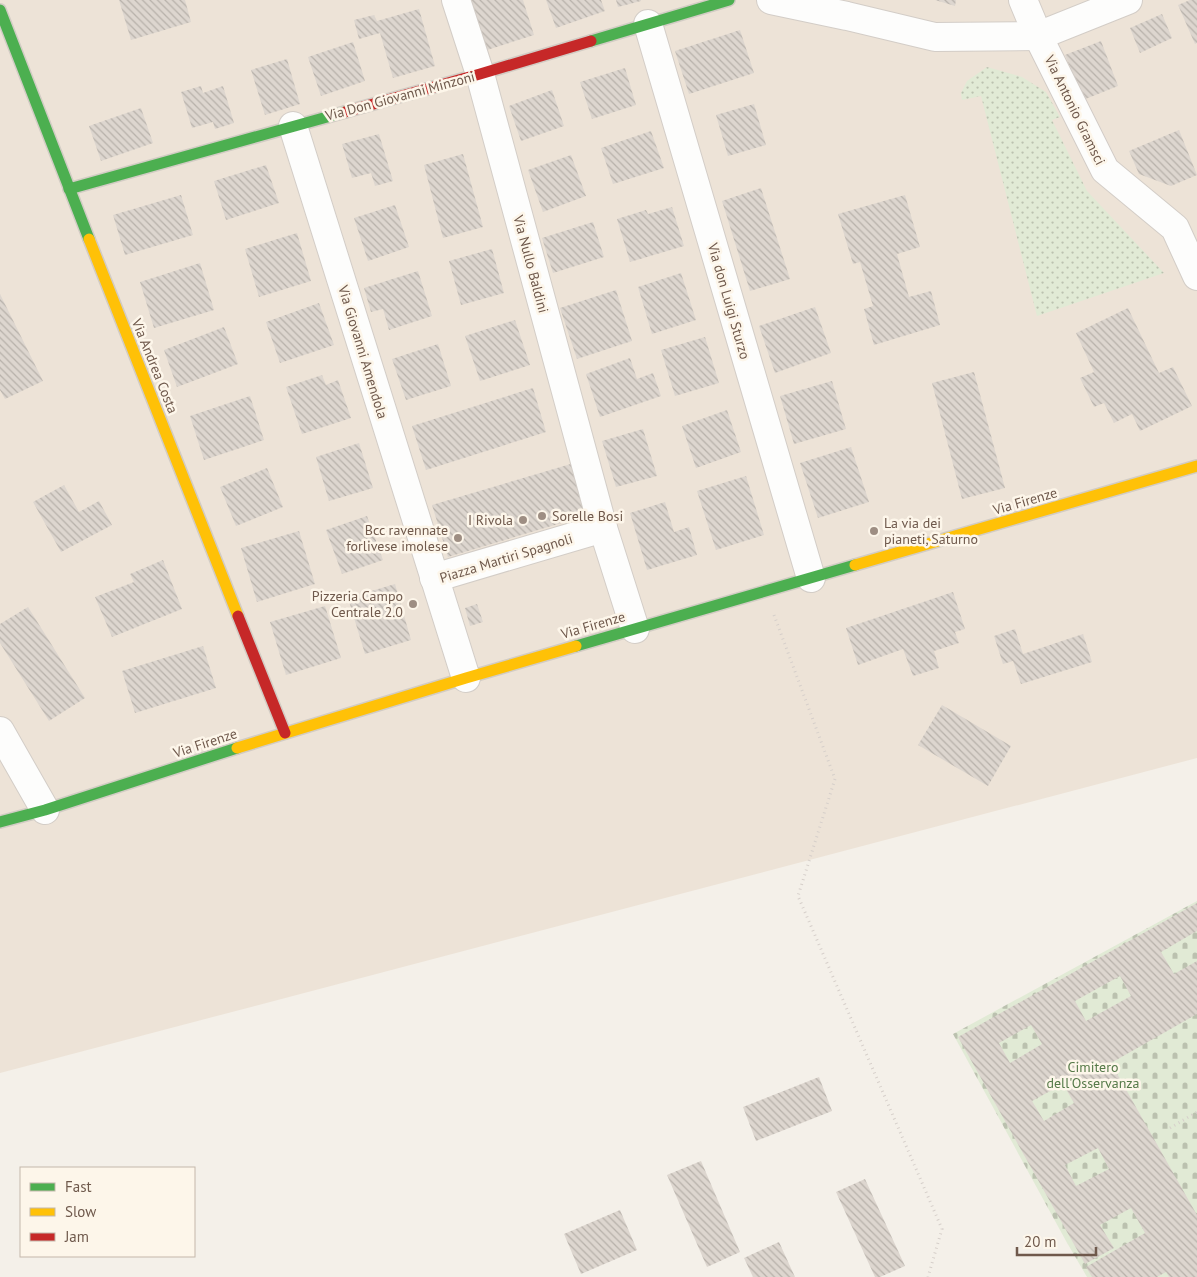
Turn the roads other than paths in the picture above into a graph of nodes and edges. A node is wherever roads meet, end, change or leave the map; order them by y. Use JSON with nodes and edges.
{"nodes":[{"id":1,"x":456,"y":0,"type":"edge"},
{"id":2,"x":729,"y":0,"type":"edge"},
{"id":3,"x":771,"y":0,"type":"edge"},
{"id":4,"x":1023,"y":0,"type":"edge"},
{"id":5,"x":1128,"y":0,"type":"edge"},
{"id":6,"x":0,"y":10,"type":"edge"},
{"id":7,"x":648,"y":24,"type":"junction"},
{"id":8,"x":1038,"y":36,"type":"junction"},
{"id":9,"x":480,"y":74,"type":"junction"},
{"id":10,"x":293,"y":126,"type":"junction"},
{"id":11,"x":69,"y":189,"type":"junction"},
{"id":12,"x":1186,"y":224,"type":"edge"},
{"id":13,"x":1197,"y":276,"type":"edge"},
{"id":14,"x":1197,"y":466,"type":"edge"},
{"id":15,"x":603,"y":528,"type":"junction"},
{"id":16,"x":434,"y":578,"type":"junction"},
{"id":17,"x":812,"y":578,"type":"junction"},
{"id":18,"x":635,"y":629,"type":"junction"},
{"id":19,"x":466,"y":678,"type":"junction"},
{"id":20,"x":0,"y":730,"type":"edge"},
{"id":21,"x":285,"y":733,"type":"junction"},
{"id":22,"x":45,"y":810,"type":"junction"},
{"id":23,"x":0,"y":822,"type":"edge"}],
"edges":[{"from":1,"to":9,"type":"street","name":"Via Nullo Baldini"},
{"from":2,"to":7,"type":"street","name":"Via Don Giovanni Minzoni"},
{"from":3,"to":8,"type":"street"},
{"from":4,"to":8,"type":"street","name":"Via Antonio Gramsci"},
{"from":5,"to":8,"type":"street"},
{"from":6,"to":11,"type":"street","name":"Via Andrea Costa"},
{"from":7,"to":9,"type":"street","name":"Via Don Giovanni Minzoni"},
{"from":7,"to":17,"type":"street","name":"Via don Luigi Sturzo"},
{"from":8,"to":12,"type":"street","name":"Via Antonio Gramsci"},
{"from":9,"to":10,"type":"street","name":"Via Don Giovanni Minzoni"},
{"from":9,"to":15,"type":"street","name":"Via Nullo Baldini"},
{"from":10,"to":11,"type":"street","name":"Via Don Giovanni Minzoni"},
{"from":10,"to":16,"type":"street","name":"Via Giovanni Amendola"},
{"from":11,"to":21,"type":"street","name":"Via Andrea Costa"},
{"from":12,"to":13,"type":"street","name":"Via Antonio Gramsci"},
{"from":14,"to":17,"type":"street","name":"Via Firenze"},
{"from":15,"to":16,"type":"street","name":"Piazza Martiri Spagnoli"},
{"from":15,"to":18,"type":"street"},
{"from":16,"to":19,"type":"street","name":"Piazza Martiri Spagnoli"},
{"from":17,"to":18,"type":"street","name":"Via Firenze"},
{"from":18,"to":19,"type":"street","name":"Via Firenze"},
{"from":19,"to":21,"type":"street","name":"Via Firenze"},
{"from":20,"to":22,"type":"street"},
{"from":21,"to":22,"type":"street","name":"Via Firenze"},
{"from":22,"to":23,"type":"street","name":"Via Firenze"}]}
